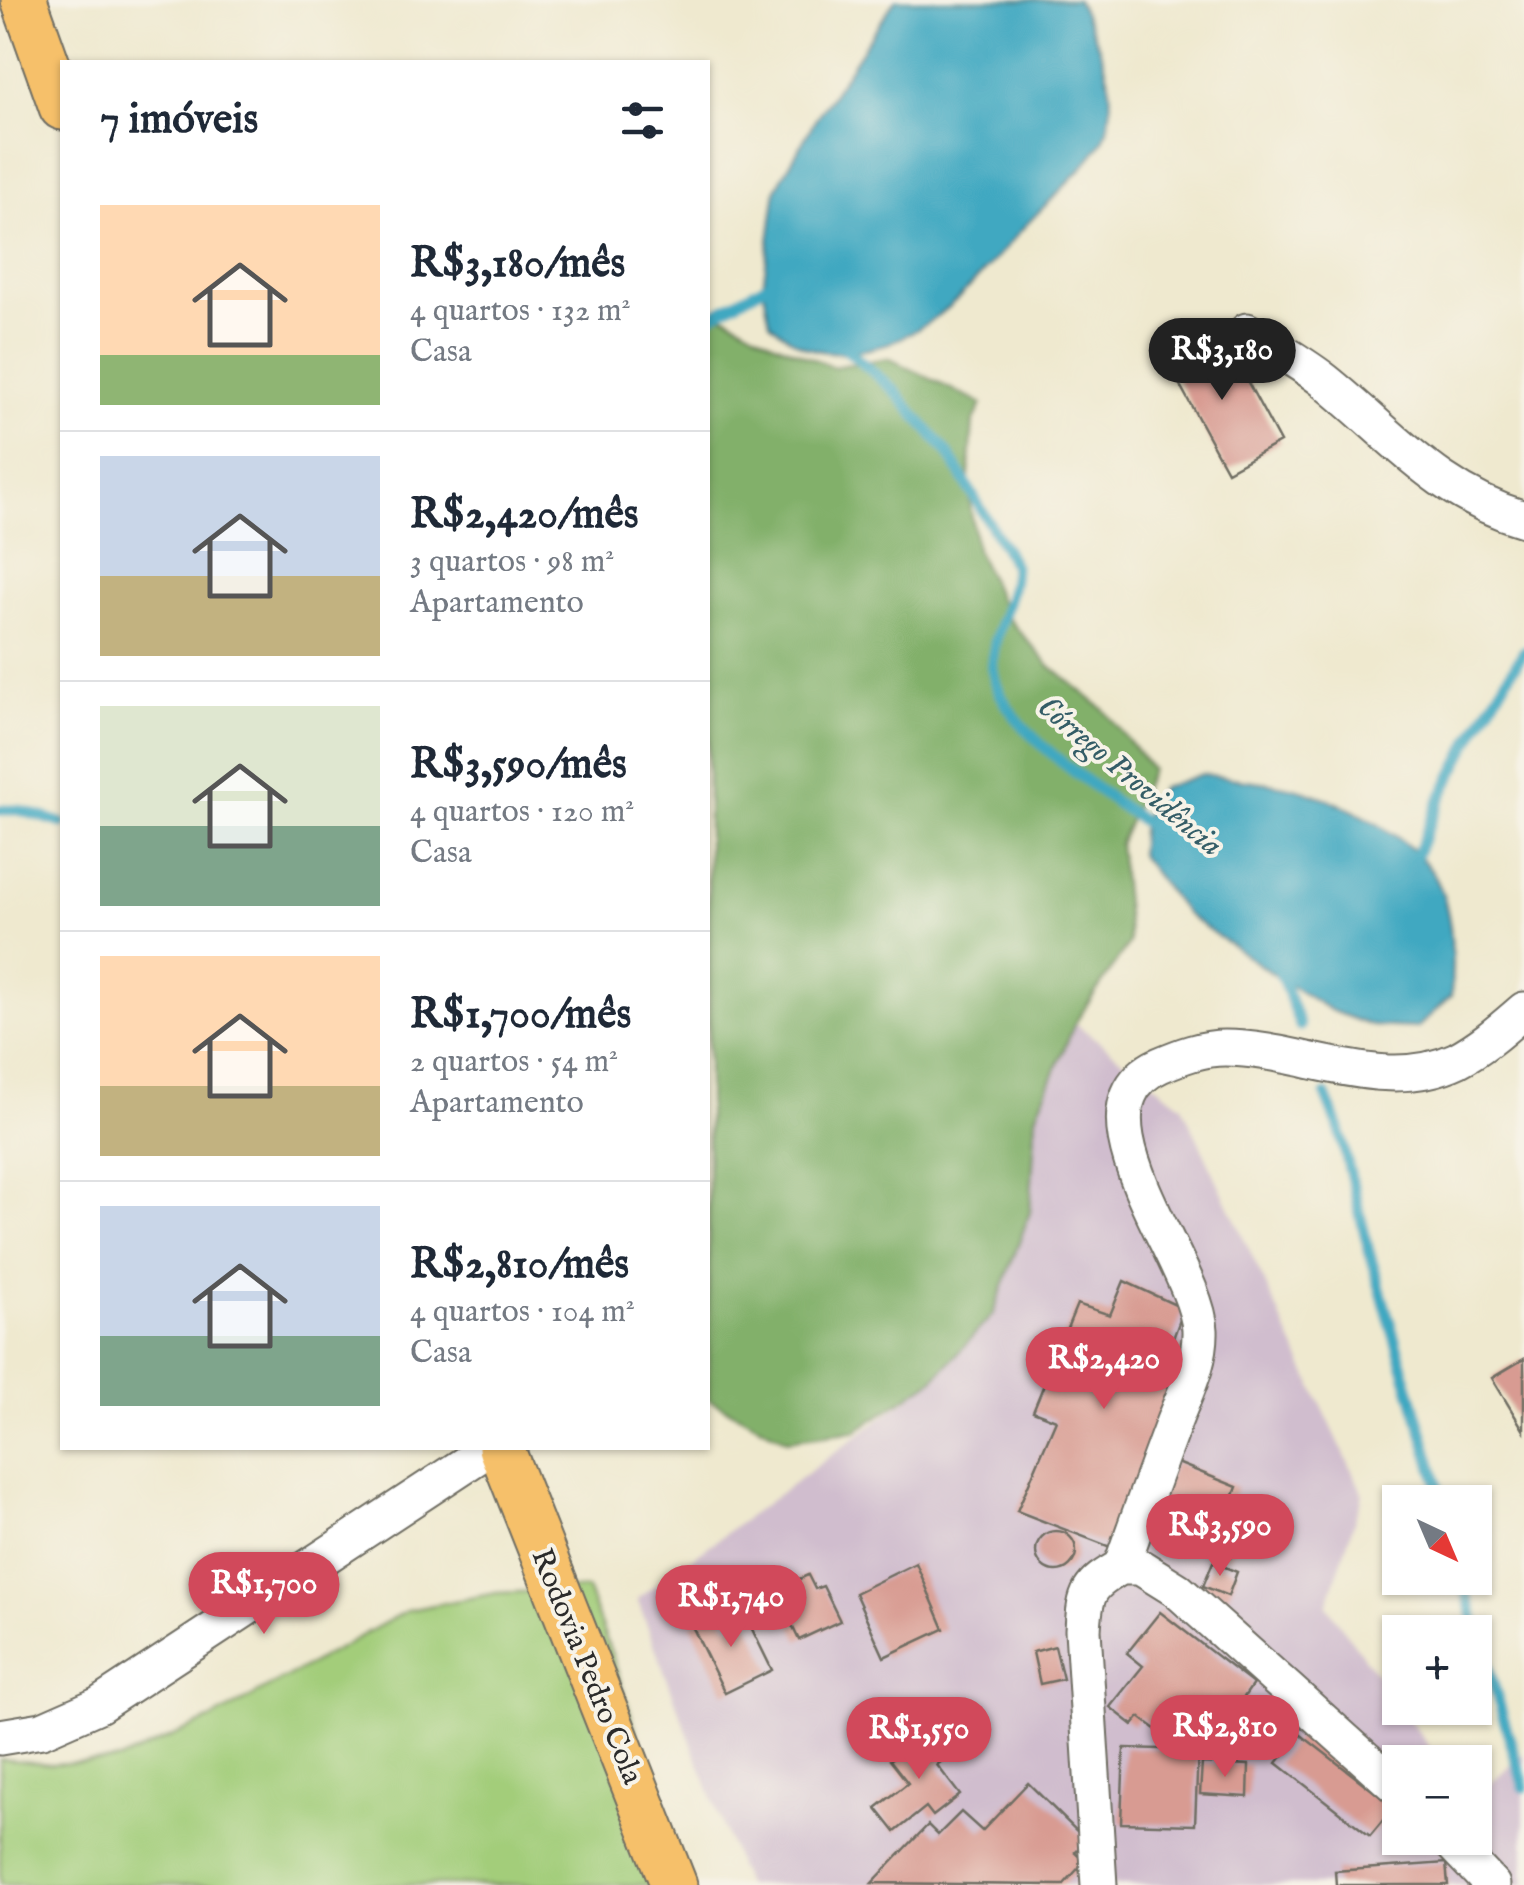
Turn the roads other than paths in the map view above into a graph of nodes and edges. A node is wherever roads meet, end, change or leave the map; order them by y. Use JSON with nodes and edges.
{"nodes":[{"id":1,"x":24,"y":0,"type":"edge"},
{"id":2,"x":60,"y":101,"type":"edge"},
{"id":3,"x":1247,"y":332,"type":"dead end"},
{"id":4,"x":1524,"y":520,"type":"edge"},
{"id":5,"x":1524,"y":1010,"type":"edge"},
{"id":6,"x":487,"y":1450,"type":"edge"},
{"id":7,"x":502,"y":1450,"type":"edge"},
{"id":8,"x":1121,"y":1567,"type":"junction"},
{"id":9,"x":0,"y":1737,"type":"edge"},
{"id":10,"x":1382,"y":1774,"type":"edge"},
{"id":11,"x":1463,"y":1855,"type":"edge"},
{"id":12,"x":674,"y":1885,"type":"edge"},
{"id":13,"x":1099,"y":1885,"type":"edge"},
{"id":14,"x":1492,"y":1885,"type":"edge"}],
"edges":[{"from":1,"to":2,"type":"main road"},
{"from":3,"to":4,"type":"street"},
{"from":5,"to":8,"type":"street"},
{"from":6,"to":9,"type":"street"},
{"from":7,"to":12,"type":"main road","name":"Rodovia Pedro Cola"},
{"from":8,"to":10,"type":"street"},
{"from":8,"to":13,"type":"street"},
{"from":11,"to":14,"type":"street"}]}
